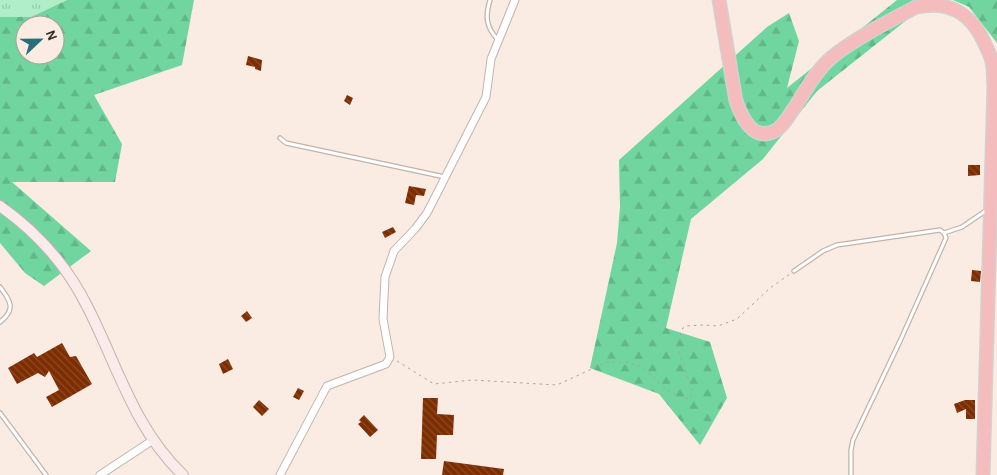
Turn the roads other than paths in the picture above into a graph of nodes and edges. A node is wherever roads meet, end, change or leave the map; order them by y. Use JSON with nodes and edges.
{"nodes":[{"id":1,"x":490,"y":0,"type":"edge"},
{"id":2,"x":515,"y":0,"type":"edge"},
{"id":3,"x":719,"y":0,"type":"edge"},
{"id":4,"x":499,"y":41,"type":"junction"},
{"id":5,"x":280,"y":138,"type":"dead end"},
{"id":6,"x":445,"y":177,"type":"junction"},
{"id":7,"x":0,"y":206,"type":"edge"},
{"id":8,"x":990,"y":208,"type":"junction"},
{"id":9,"x":944,"y":233,"type":"junction"},
{"id":10,"x":993,"y":265,"type":"edge"},
{"id":11,"x":794,"y":271,"type":"road end"},
{"id":12,"x":0,"y":287,"type":"edge"},
{"id":13,"x":0,"y":322,"type":"edge"},
{"id":14,"x":0,"y":413,"type":"edge"},
{"id":15,"x":153,"y":440,"type":"junction"},
{"id":16,"x":46,"y":475,"type":"edge"},
{"id":17,"x":100,"y":475,"type":"edge"},
{"id":18,"x":183,"y":475,"type":"edge"},
{"id":19,"x":280,"y":475,"type":"edge"},
{"id":20,"x":851,"y":475,"type":"edge"},
{"id":21,"x":983,"y":475,"type":"edge"}],
"edges":[{"from":1,"to":4,"type":"lane"},
{"from":2,"to":4,"type":"street"},
{"from":3,"to":8,"type":"highway"},
{"from":4,"to":6,"type":"street"},
{"from":5,"to":6,"type":"lane"},
{"from":6,"to":19,"type":"street"},
{"from":7,"to":15,"type":"street"},
{"from":8,"to":9,"type":"lane"},
{"from":8,"to":10,"type":"highway"},
{"from":9,"to":11,"type":"lane"},
{"from":9,"to":20,"type":"lane"},
{"from":10,"to":21,"type":"highway"},
{"from":12,"to":13,"type":"lane"},
{"from":14,"to":16,"type":"lane"},
{"from":15,"to":17,"type":"street"},
{"from":15,"to":18,"type":"street"}]}
